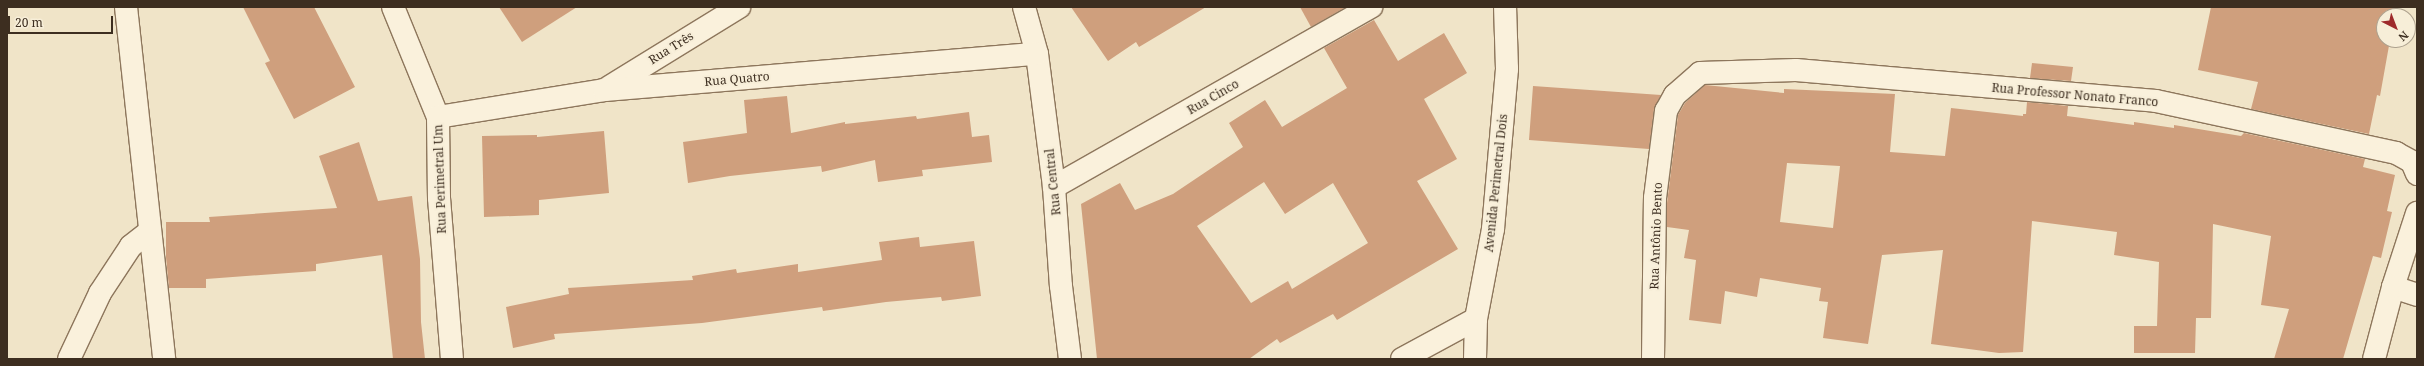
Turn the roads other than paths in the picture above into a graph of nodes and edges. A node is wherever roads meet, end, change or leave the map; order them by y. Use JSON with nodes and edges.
{"nodes":[{"id":1,"x":126,"y":7,"type":"edge"},
{"id":2,"x":393,"y":7,"type":"edge"},
{"id":3,"x":739,"y":7,"type":"edge"},
{"id":4,"x":1024,"y":7,"type":"edge"},
{"id":5,"x":1371,"y":7,"type":"edge"},
{"id":6,"x":1505,"y":7,"type":"edge"},
{"id":7,"x":1037,"y":54,"type":"junction"},
{"id":8,"x":1717,"y":72,"type":"joint"},
{"id":9,"x":604,"y":90,"type":"junction"},
{"id":10,"x":438,"y":116,"type":"junction"},
{"id":11,"x":2417,"y":174,"type":"edge"},
{"id":12,"x":1054,"y":187,"type":"junction"},
{"id":13,"x":2417,"y":214,"type":"edge"},
{"id":14,"x":150,"y":231,"type":"junction"},
{"id":15,"x":2392,"y":287,"type":"junction"},
{"id":16,"x":2417,"y":294,"type":"edge"},
{"id":17,"x":1476,"y":319,"type":"junction"},
{"id":18,"x":69,"y":359,"type":"edge"},
{"id":19,"x":164,"y":359,"type":"edge"},
{"id":20,"x":452,"y":359,"type":"edge"},
{"id":21,"x":1070,"y":359,"type":"edge"},
{"id":22,"x":1402,"y":359,"type":"edge"},
{"id":23,"x":1475,"y":359,"type":"edge"},
{"id":24,"x":1653,"y":359,"type":"edge"},
{"id":25,"x":2374,"y":359,"type":"edge"}],
"edges":[{"from":1,"to":14,"type":"street"},
{"from":2,"to":10,"type":"street","name":"Rua Perimetral Um"},
{"from":3,"to":9,"type":"street","name":"Rua Três"},
{"from":4,"to":7,"type":"street","name":"Rua Central"},
{"from":5,"to":12,"type":"street","name":"Rua Cinco"},
{"from":6,"to":17,"type":"street","name":"Avenida Perimetral Dois"},
{"from":7,"to":9,"type":"street","name":"Rua Quatro"},
{"from":7,"to":12,"type":"street","name":"Rua Central"},
{"from":8,"to":11,"type":"street","name":"Rua Professor Nonato Franco"},
{"from":8,"to":24,"type":"street","name":"Rua Antônio Bento"},
{"from":9,"to":10,"type":"street","name":"Rua Quatro"},
{"from":10,"to":20,"type":"street","name":"Rua Perimetral Um"},
{"from":12,"to":21,"type":"street","name":"Rua Central"},
{"from":13,"to":15,"type":"street"},
{"from":14,"to":18,"type":"street"},
{"from":14,"to":19,"type":"street"},
{"from":15,"to":16,"type":"street"},
{"from":15,"to":25,"type":"street"},
{"from":17,"to":22,"type":"street"},
{"from":17,"to":23,"type":"street","name":"Avenida Perimetral Dois"}]}
